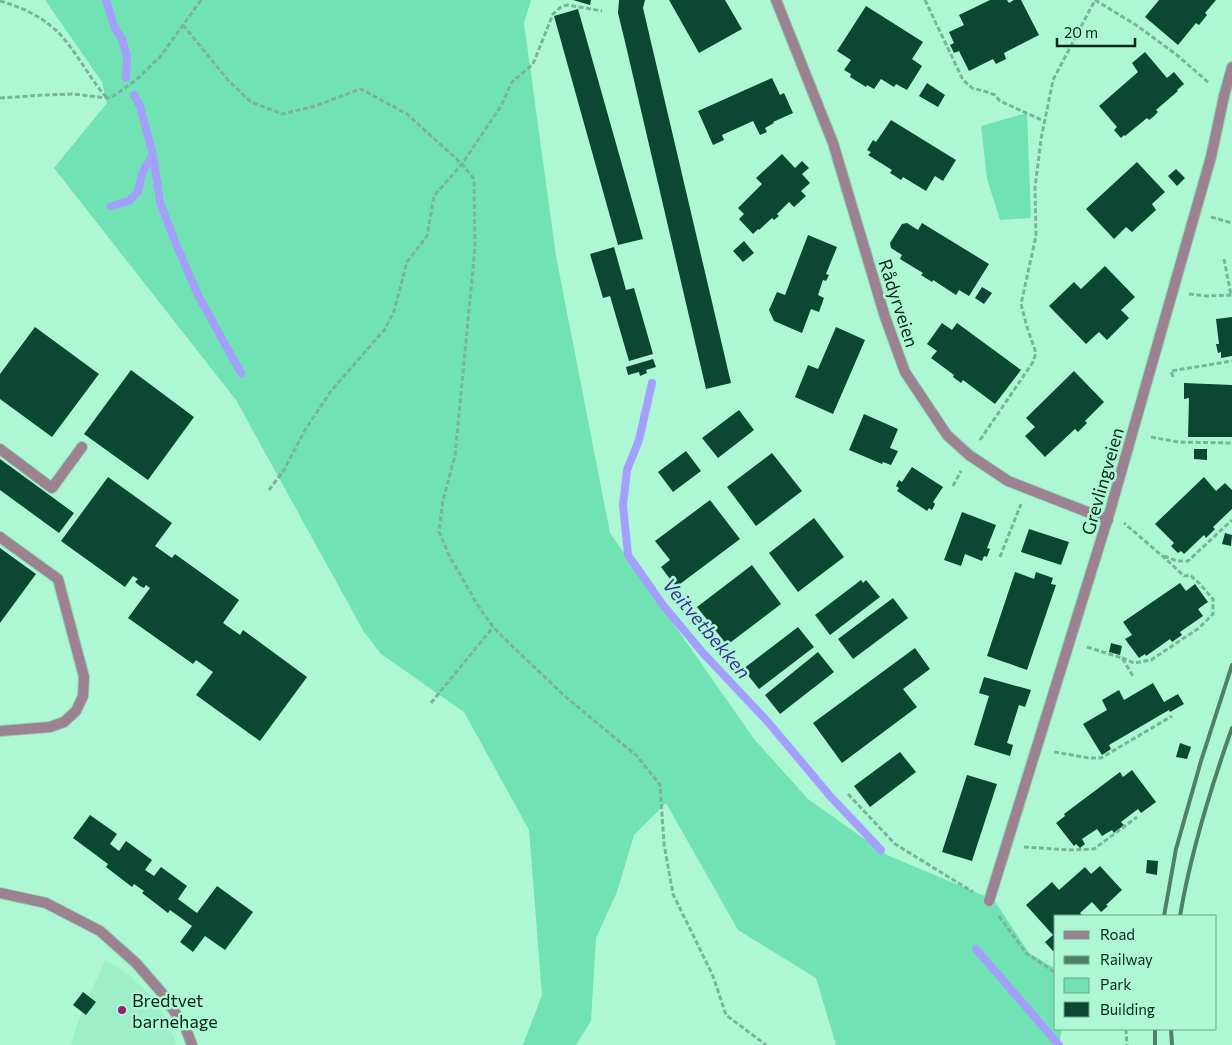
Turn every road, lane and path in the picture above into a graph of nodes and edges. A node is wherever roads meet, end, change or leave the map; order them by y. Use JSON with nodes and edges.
{"nodes":[{"id":1,"x":201,"y":0,"type":"edge"},
{"id":2,"x":776,"y":0,"type":"edge"},
{"id":3,"x":925,"y":0,"type":"edge"},
{"id":4,"x":1095,"y":0,"type":"edge"},
{"id":5,"x":2,"y":1,"type":"edge"},
{"id":6,"x":602,"y":11,"type":"dead end"},
{"id":7,"x":183,"y":26,"type":"junction"},
{"id":8,"x":1232,"y":67,"type":"edge"},
{"id":9,"x":1224,"y":96,"type":"junction"},
{"id":10,"x":0,"y":98,"type":"edge"},
{"id":11,"x":107,"y":98,"type":"junction"},
{"id":12,"x":1045,"y":122,"type":"junction"},
{"id":13,"x":462,"y":164,"type":"junction"},
{"id":14,"x":1224,"y":259,"type":"dead end"},
{"id":15,"x":1174,"y":292,"type":"junction"},
{"id":16,"x":1231,"y":295,"type":"edge"},
{"id":17,"x":1232,"y":361,"type":"edge"},
{"id":18,"x":1173,"y":377,"type":"dead end"},
{"id":19,"x":1133,"y":434,"type":"junction"},
{"id":20,"x":1232,"y":443,"type":"edge"},
{"id":21,"x":82,"y":447,"type":"dead end"},
{"id":22,"x":0,"y":449,"type":"edge"},
{"id":23,"x":970,"y":455,"type":"junction"},
{"id":24,"x":953,"y":486,"type":"dead end"},
{"id":25,"x":1028,"y":489,"type":"junction"},
{"id":26,"x":269,"y":490,"type":"dead end"},
{"id":27,"x":1109,"y":516,"type":"junction"},
{"id":28,"x":1232,"y":520,"type":"edge"},
{"id":29,"x":0,"y":537,"type":"edge"},
{"id":30,"x":1161,"y":554,"type":"junction"},
{"id":31,"x":1000,"y":557,"type":"dead end"},
{"id":32,"x":493,"y":627,"type":"junction"},
{"id":33,"x":1069,"y":642,"type":"junction"},
{"id":34,"x":1122,"y":658,"type":"junction"},
{"id":35,"x":1134,"y":676,"type":"dead end"},
{"id":36,"x":431,"y":703,"type":"dead end"},
{"id":37,"x":1172,"y":716,"type":"dead end"},
{"id":38,"x":0,"y":731,"type":"edge"},
{"id":39,"x":1036,"y":749,"type":"junction"},
{"id":40,"x":848,"y":794,"type":"dead end"},
{"id":41,"x":1137,"y":817,"type":"dead end"},
{"id":42,"x":1006,"y":846,"type":"junction"},
{"id":43,"x":0,"y":893,"type":"edge"},
{"id":44,"x":989,"y":901,"type":"junction"},
{"id":45,"x":1054,"y":972,"type":"edge"},
{"id":46,"x":1126,"y":1030,"type":"edge"},
{"id":47,"x":192,"y":1045,"type":"edge"},
{"id":48,"x":766,"y":1045,"type":"edge"},
{"id":49,"x":1127,"y":1045,"type":"edge"}],
"edges":[{"from":1,"to":7,"type":"path"},
{"from":2,"to":23,"type":"street","name":"Rådyrveien"},
{"from":3,"to":12,"type":"path"},
{"from":4,"to":9,"type":"path"},
{"from":4,"to":12,"type":"path"},
{"from":5,"to":11,"type":"path"},
{"from":6,"to":13,"type":"path"},
{"from":7,"to":11,"type":"path"},
{"from":7,"to":13,"type":"path"},
{"from":8,"to":9,"type":"street","name":"Grevlingveien"},
{"from":9,"to":15,"type":"street","name":"Grevlingveien"},
{"from":10,"to":11,"type":"path"},
{"from":12,"to":23,"type":"path"},
{"from":13,"to":26,"type":"path"},
{"from":13,"to":32,"type":"path"},
{"from":14,"to":16,"type":"path"},
{"from":15,"to":16,"type":"path"},
{"from":15,"to":19,"type":"street","name":"Grevlingveien"},
{"from":17,"to":18,"type":"path"},
{"from":19,"to":20,"type":"path"},
{"from":19,"to":27,"type":"street","name":"Grevlingveien"},
{"from":21,"to":22,"type":"street"},
{"from":23,"to":24,"type":"path"},
{"from":23,"to":25,"type":"street","name":"Rådyrveien"},
{"from":25,"to":27,"type":"street","name":"Rådyrveien"},
{"from":25,"to":31,"type":"path"},
{"from":27,"to":30,"type":"path"},
{"from":27,"to":33,"type":"street","name":"Grevlingveien"},
{"from":28,"to":30,"type":"path"},
{"from":29,"to":38,"type":"street"},
{"from":30,"to":34,"type":"path"},
{"from":32,"to":36,"type":"path"},
{"from":32,"to":48,"type":"path"},
{"from":33,"to":34,"type":"path"},
{"from":33,"to":39,"type":"street","name":"Grevlingveien"},
{"from":34,"to":35,"type":"path"},
{"from":37,"to":39,"type":"path"},
{"from":39,"to":42,"type":"street","name":"Grevlingveien"},
{"from":40,"to":44,"type":"path"},
{"from":41,"to":42,"type":"path"},
{"from":42,"to":44,"type":"street","name":"Grevlingveien"},
{"from":43,"to":47,"type":"street"},
{"from":44,"to":45,"type":"path"},
{"from":46,"to":49,"type":"path"}]}
